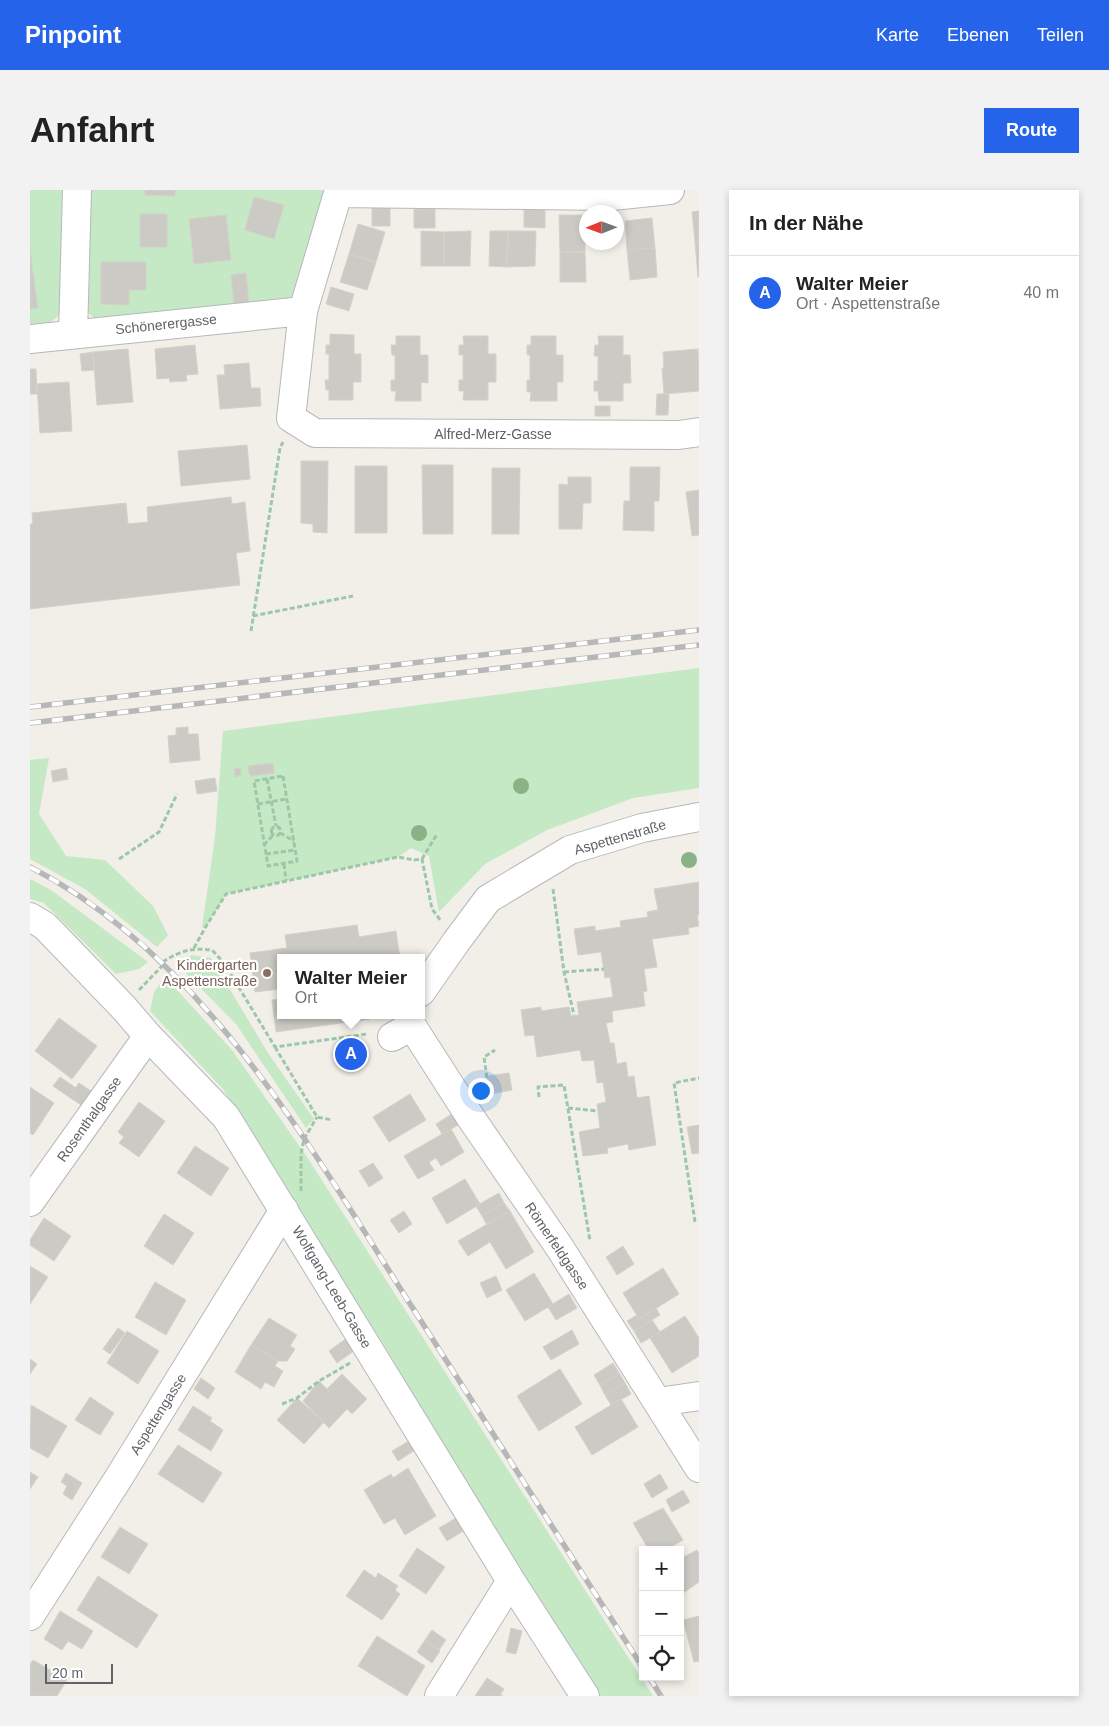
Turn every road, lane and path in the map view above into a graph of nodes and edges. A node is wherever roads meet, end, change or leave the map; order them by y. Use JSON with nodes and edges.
{"nodes":[{"id":1,"x":77,"y":190,"type":"edge"},
{"id":2,"x":670,"y":190,"type":"edge"},
{"id":3,"x":339,"y":191,"type":"edge"},
{"id":4,"x":303,"y":311,"type":"junction"},
{"id":5,"x":73,"y":334,"type":"junction"},
{"id":6,"x":30,"y":339,"type":"edge"},
{"id":7,"x":291,"y":418,"type":"junction"},
{"id":8,"x":699,"y":432,"type":"edge"},
{"id":9,"x":353,"y":596,"type":"dead end"},
{"id":10,"x":253,"y":616,"type":"junction"},
{"id":11,"x":251,"y":631,"type":"dead end"},
{"id":12,"x":267,"y":779,"type":"junction"},
{"id":13,"x":178,"y":794,"type":"dead end"},
{"id":14,"x":286,"y":799,"type":"junction"},
{"id":15,"x":271,"y":801,"type":"junction"},
{"id":16,"x":258,"y":804,"type":"junction"},
{"id":17,"x":699,"y":817,"type":"edge"},
{"id":18,"x":276,"y":826,"type":"junction"},
{"id":19,"x":280,"y":833,"type":"junction"},
{"id":20,"x":274,"y":834,"type":"junction"},
{"id":21,"x":437,"y":834,"type":"dead end"},
{"id":22,"x":294,"y":841,"type":"junction"},
{"id":23,"x":264,"y":845,"type":"junction"},
{"id":24,"x":295,"y":850,"type":"junction"},
{"id":25,"x":266,"y":854,"type":"junction"},
{"id":26,"x":119,"y":859,"type":"dead end"},
{"id":27,"x":422,"y":859,"type":"junction"},
{"id":28,"x":550,"y":861,"type":"junction"},
{"id":29,"x":284,"y":864,"type":"junction"},
{"id":30,"x":286,"y":881,"type":"junction"},
{"id":31,"x":30,"y":918,"type":"edge"},
{"id":32,"x":456,"y":942,"type":"junction"},
{"id":33,"x":194,"y":948,"type":"junction"},
{"id":34,"x":604,"y":969,"type":"dead end"},
{"id":35,"x":564,"y":972,"type":"junction"},
{"id":36,"x":425,"y":986,"type":"edge"},
{"id":37,"x":124,"y":1008,"type":"junction"},
{"id":38,"x":574,"y":1015,"type":"dead end"},
{"id":39,"x":406,"y":1026,"type":"edge"},
{"id":40,"x":148,"y":1036,"type":"junction"},
{"id":41,"x":275,"y":1047,"type":"junction"},
{"id":42,"x":495,"y":1050,"type":"dead end"},
{"id":43,"x":699,"y":1078,"type":"edge"},
{"id":44,"x":539,"y":1097,"type":"dead end"},
{"id":45,"x":490,"y":1103,"type":"dead end"},
{"id":46,"x":568,"y":1108,"type":"junction"},
{"id":47,"x":598,"y":1111,"type":"dead end"},
{"id":48,"x":317,"y":1117,"type":"junction"},
{"id":49,"x":332,"y":1120,"type":"dead end"},
{"id":50,"x":30,"y":1202,"type":"edge"},
{"id":51,"x":284,"y":1210,"type":"junction"},
{"id":52,"x":696,"y":1222,"type":"dead end"},
{"id":53,"x":590,"y":1240,"type":"dead end"},
{"id":54,"x":370,"y":1350,"type":"junction"},
{"id":55,"x":699,"y":1396,"type":"edge"},
{"id":56,"x":658,"y":1402,"type":"junction"},
{"id":57,"x":282,"y":1404,"type":"dead end"},
{"id":58,"x":699,"y":1468,"type":"edge"},
{"id":59,"x":511,"y":1581,"type":"junction"},
{"id":60,"x":30,"y":1616,"type":"edge"},
{"id":61,"x":439,"y":1696,"type":"edge"},
{"id":62,"x":585,"y":1696,"type":"edge"}],
"edges":[{"from":1,"to":5,"type":"street"},
{"from":2,"to":3,"type":"street"},
{"from":3,"to":4,"type":"street"},
{"from":4,"to":5,"type":"street","name":"Schönerergasse"},
{"from":4,"to":7,"type":"street"},
{"from":5,"to":6,"type":"street","name":"Schönerergasse"},
{"from":7,"to":8,"type":"street","name":"Alfred-Merz-Gasse"},
{"from":7,"to":10,"type":"path"},
{"from":9,"to":10,"type":"path"},
{"from":10,"to":11,"type":"path"},
{"from":12,"to":14,"type":"path"},
{"from":12,"to":15,"type":"path"},
{"from":12,"to":16,"type":"path"},
{"from":13,"to":26,"type":"path"},
{"from":14,"to":15,"type":"path"},
{"from":14,"to":22,"type":"path"},
{"from":15,"to":16,"type":"path"},
{"from":15,"to":18,"type":"path"},
{"from":16,"to":23,"type":"path"},
{"from":17,"to":28,"type":"street","name":"Aspettenstraße"},
{"from":18,"to":19,"type":"path"},
{"from":18,"to":20,"type":"path"},
{"from":19,"to":20,"type":"path"},
{"from":19,"to":22,"type":"path"},
{"from":20,"to":23,"type":"path"},
{"from":21,"to":27,"type":"path"},
{"from":22,"to":24,"type":"path"},
{"from":23,"to":25,"type":"path"},
{"from":24,"to":25,"type":"path"},
{"from":24,"to":29,"type":"path"},
{"from":25,"to":29,"type":"path"},
{"from":27,"to":30,"type":"path"},
{"from":27,"to":32,"type":"path"},
{"from":28,"to":32,"type":"street","name":"Aspettenstraße"},
{"from":28,"to":35,"type":"path"},
{"from":29,"to":30,"type":"path"},
{"from":30,"to":33,"type":"path"},
{"from":31,"to":37,"type":"street","name":"Wolfgang-Leeb-Gasse"},
{"from":32,"to":36,"type":"street","name":"Aspettenstraße"},
{"from":33,"to":37,"type":"path"},
{"from":33,"to":41,"type":"path"},
{"from":34,"to":35,"type":"path"},
{"from":35,"to":38,"type":"path"},
{"from":37,"to":40,"type":"street","name":"Wolfgang-Leeb-Gasse"},
{"from":39,"to":41,"type":"path"},
{"from":39,"to":56,"type":"street","name":"Römerfeldgasse"},
{"from":40,"to":50,"type":"street","name":"Rosenthalgasse"},
{"from":40,"to":51,"type":"street","name":"Wolfgang-Leeb-Gasse"},
{"from":41,"to":48,"type":"path"},
{"from":42,"to":45,"type":"path"},
{"from":43,"to":52,"type":"path"},
{"from":44,"to":46,"type":"path"},
{"from":46,"to":47,"type":"path"},
{"from":46,"to":53,"type":"path"},
{"from":48,"to":49,"type":"path"},
{"from":48,"to":51,"type":"path"},
{"from":51,"to":54,"type":"street","name":"Wolfgang-Leeb-Gasse"},
{"from":51,"to":60,"type":"street","name":"Aspettengasse"},
{"from":54,"to":57,"type":"path"},
{"from":54,"to":59,"type":"street","name":"Wolfgang-Leeb-Gasse"},
{"from":55,"to":56,"type":"street"},
{"from":56,"to":58,"type":"street","name":"Römerfeldgasse"},
{"from":59,"to":61,"type":"street"},
{"from":59,"to":62,"type":"street","name":"Wolfgang-Leeb-Gasse"}]}
